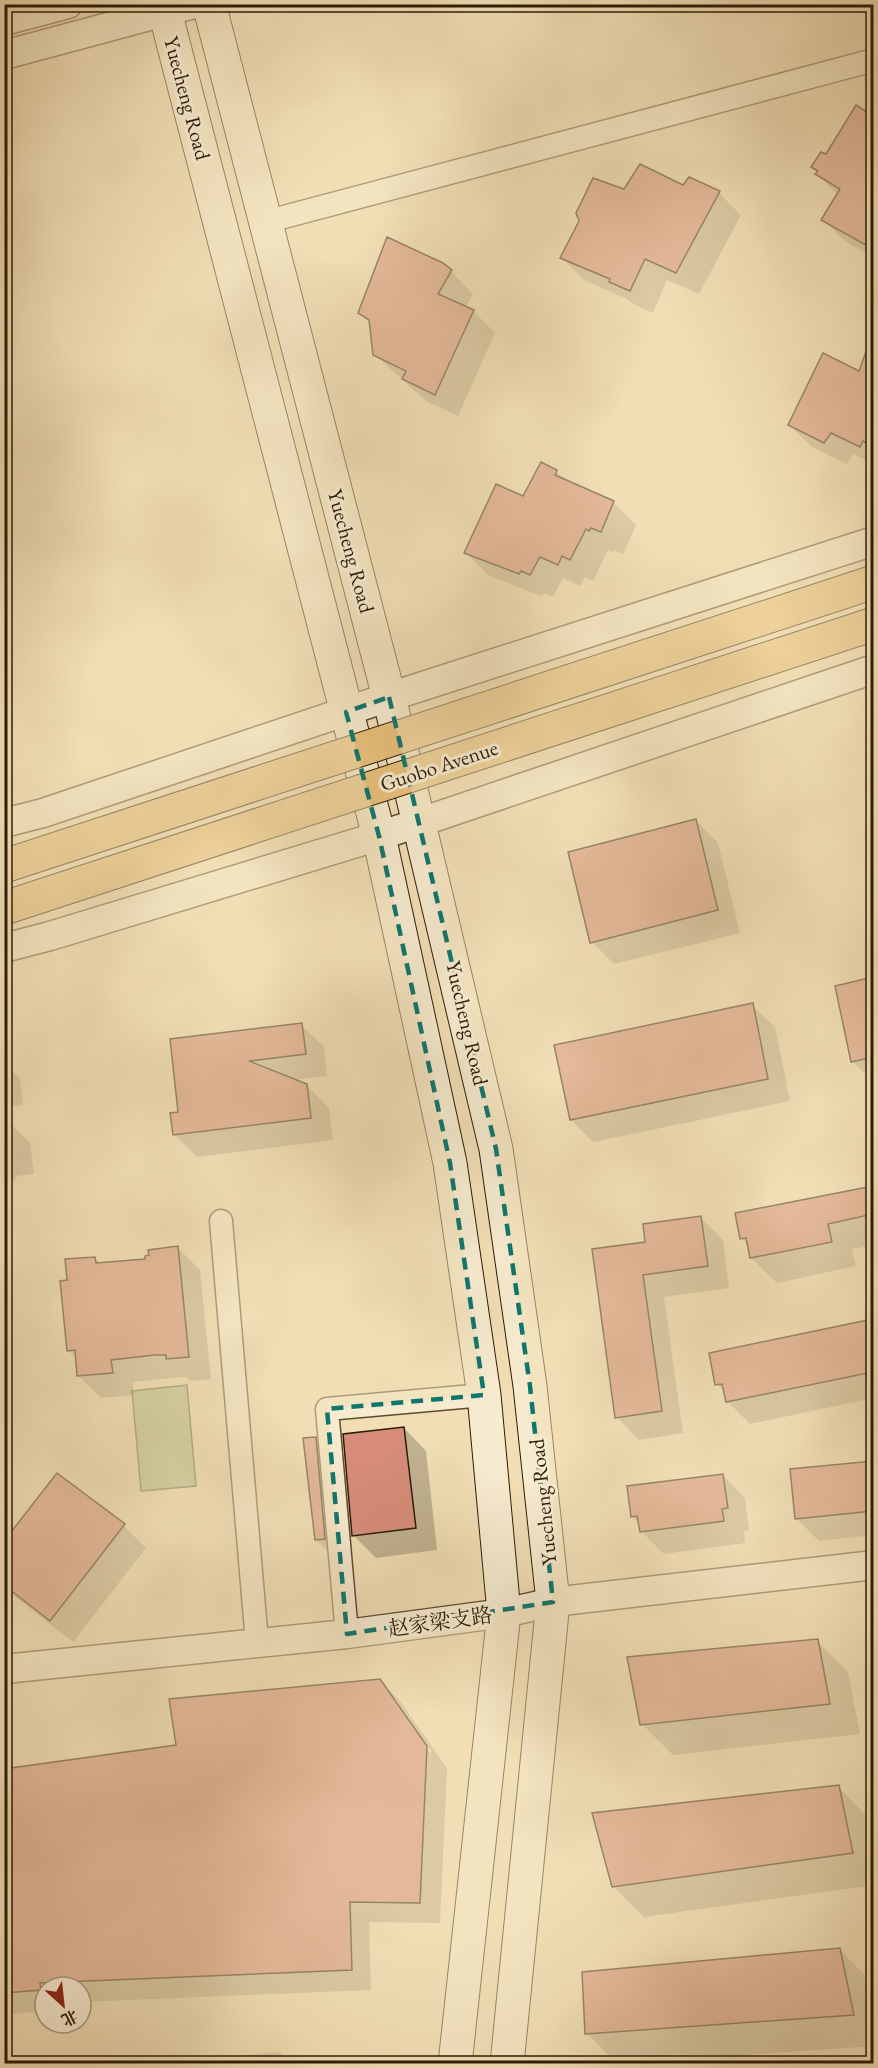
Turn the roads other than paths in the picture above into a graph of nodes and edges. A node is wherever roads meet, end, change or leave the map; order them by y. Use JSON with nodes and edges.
{"nodes":[{"id":1,"x":68,"y":4,"type":"edge"},
{"id":2,"x":209,"y":4,"type":"edge"},
{"id":3,"x":174,"y":7,"type":"edge"},
{"id":4,"x":4,"y":21,"type":"edge"},
{"id":5,"x":4,"y":55,"type":"edge"},
{"id":6,"x":873,"y":60,"type":"edge"},
{"id":7,"x":265,"y":222,"type":"junction"},
{"id":8,"x":873,"y":541,"type":"edge"},
{"id":9,"x":873,"y":582,"type":"edge"},
{"id":10,"x":873,"y":624,"type":"edge"},
{"id":11,"x":873,"y":669,"type":"edge"},
{"id":12,"x":389,"y":698,"type":"junction"},
{"id":13,"x":346,"y":712,"type":"junction"},
{"id":14,"x":419,"y":822,"type":"junction"},
{"id":15,"x":4,"y":823,"type":"edge"},
{"id":16,"x":379,"y":836,"type":"junction"},
{"id":17,"x":4,"y":866,"type":"edge"},
{"id":18,"x":4,"y":908,"type":"edge"},
{"id":19,"x":4,"y":948,"type":"edge"},
{"id":20,"x":221,"y":1221,"type":"dead end"},
{"id":21,"x":484,"y":1395,"type":"junction"},
{"id":22,"x":873,"y":1565,"type":"edge"},
{"id":23,"x":554,"y":1602,"type":"junction"},
{"id":24,"x":504,"y":1613,"type":"junction"},
{"id":25,"x":347,"y":1634,"type":"junction"},
{"id":26,"x":257,"y":1642,"type":"junction"},
{"id":27,"x":4,"y":1669,"type":"edge"},
{"id":28,"x":455,"y":2064,"type":"edge"},
{"id":29,"x":507,"y":2064,"type":"edge"}],
"edges":[{"from":1,"to":4,"type":"street"},
{"from":2,"to":7,"type":"main road","name":"Yuecheng Road"},
{"from":3,"to":5,"type":"street"},
{"from":3,"to":13,"type":"main road","name":"Yuecheng Road"},
{"from":6,"to":7,"type":"street"},
{"from":7,"to":12,"type":"main road","name":"Yuecheng Road"},
{"from":8,"to":12,"type":"street"},
{"from":9,"to":17,"type":"main road","name":"Guobo Avenue","bridge":true},
{"from":10,"to":18,"type":"main road","name":"Guobo Avenue","bridge":true},
{"from":11,"to":14,"type":"street"},
{"from":12,"to":13,"type":"street"},
{"from":12,"to":14,"type":"main road","name":"Yuecheng Road"},
{"from":13,"to":15,"type":"street"},
{"from":13,"to":16,"type":"main road","name":"Yuecheng Road"},
{"from":14,"to":16,"type":"street"},
{"from":14,"to":23,"type":"main road","name":"Yuecheng Road"},
{"from":16,"to":19,"type":"street"},
{"from":16,"to":21,"type":"main road","name":"Yuecheng Road"},
{"from":20,"to":26,"type":"street"},
{"from":21,"to":24,"type":"main road","name":"Yuecheng Road"},
{"from":21,"to":25,"type":"street"},
{"from":22,"to":23,"type":"street","name":"赵家梁支路"},
{"from":23,"to":24,"type":"street","name":"赵家梁支路"},
{"from":23,"to":29,"type":"main road","name":"Yuecheng Road"},
{"from":24,"to":25,"type":"street","name":"赵家梁支路"},
{"from":24,"to":28,"type":"main road","name":"Yuecheng Road"},
{"from":25,"to":26,"type":"street","name":"赵家梁支路"},
{"from":26,"to":27,"type":"street","name":"赵家梁支路"}]}
